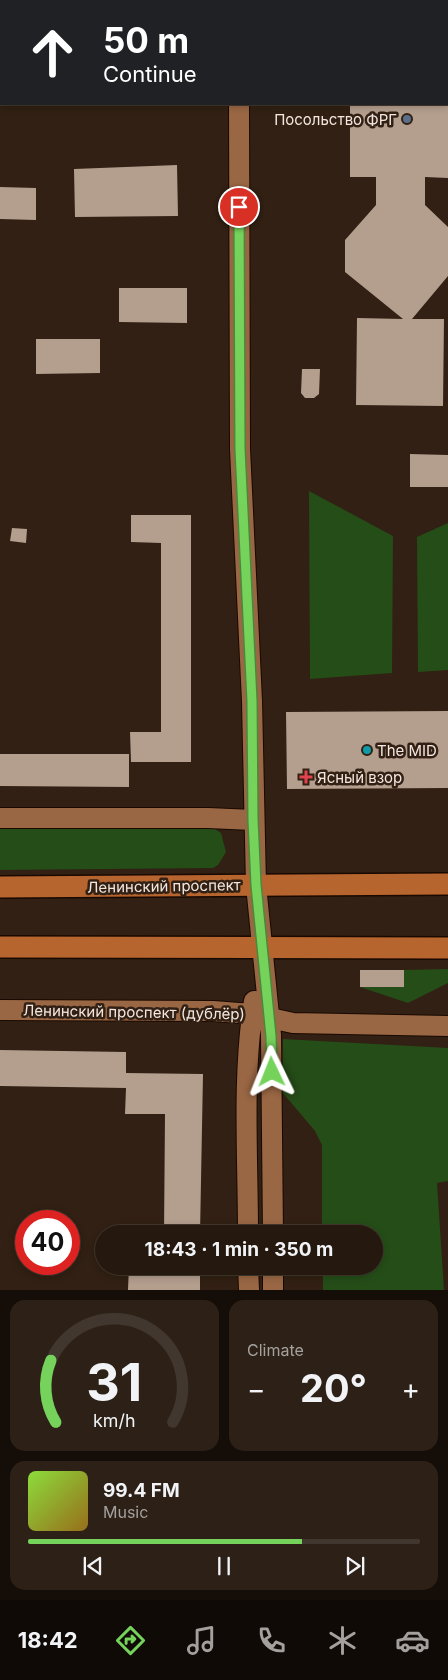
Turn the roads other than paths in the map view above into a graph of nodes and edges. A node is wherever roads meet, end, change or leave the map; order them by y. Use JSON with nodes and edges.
{"nodes":[{"id":1,"x":239,"y":105,"type":"edge"},
{"id":2,"x":0,"y":818,"type":"edge"},
{"id":3,"x":253,"y":820,"type":"junction"},
{"id":4,"x":448,"y":884,"type":"edge"},
{"id":5,"x":256,"y":885,"type":"junction"},
{"id":6,"x":0,"y":888,"type":"edge"},
{"id":7,"x":0,"y":947,"type":"edge"},
{"id":8,"x":448,"y":948,"type":"edge"},
{"id":9,"x":262,"y":949,"type":"junction"},
{"id":10,"x":0,"y":1010,"type":"edge"},
{"id":11,"x":260,"y":1016,"type":"junction"},
{"id":12,"x":448,"y":1026,"type":"edge"},
{"id":13,"x":248,"y":1225,"type":"edge"},
{"id":14,"x":273,"y":1225,"type":"edge"},
{"id":15,"x":248,"y":1275,"type":"edge"},
{"id":16,"x":273,"y":1275,"type":"edge"},
{"id":17,"x":249,"y":1290,"type":"edge"},
{"id":18,"x":273,"y":1290,"type":"edge"}],
"edges":[{"from":1,"to":3,"type":"street"},
{"from":2,"to":3,"type":"street"},
{"from":3,"to":5,"type":"street"},
{"from":4,"to":5,"type":"main road","name":"Ленинский проспект"},
{"from":5,"to":6,"type":"main road","name":"Ленинский проспект"},
{"from":5,"to":9,"type":"street"},
{"from":7,"to":9,"type":"main road"},
{"from":8,"to":9,"type":"main road"},
{"from":9,"to":11,"type":"street"},
{"from":10,"to":11,"type":"street","name":"Ленинский проспект (дублёр)"},
{"from":11,"to":12,"type":"street","name":"Ленинский проспект (дублёр)"},
{"from":11,"to":13,"type":"street"},
{"from":11,"to":14,"type":"street"},
{"from":15,"to":17,"type":"street"},
{"from":16,"to":18,"type":"street"}]}
